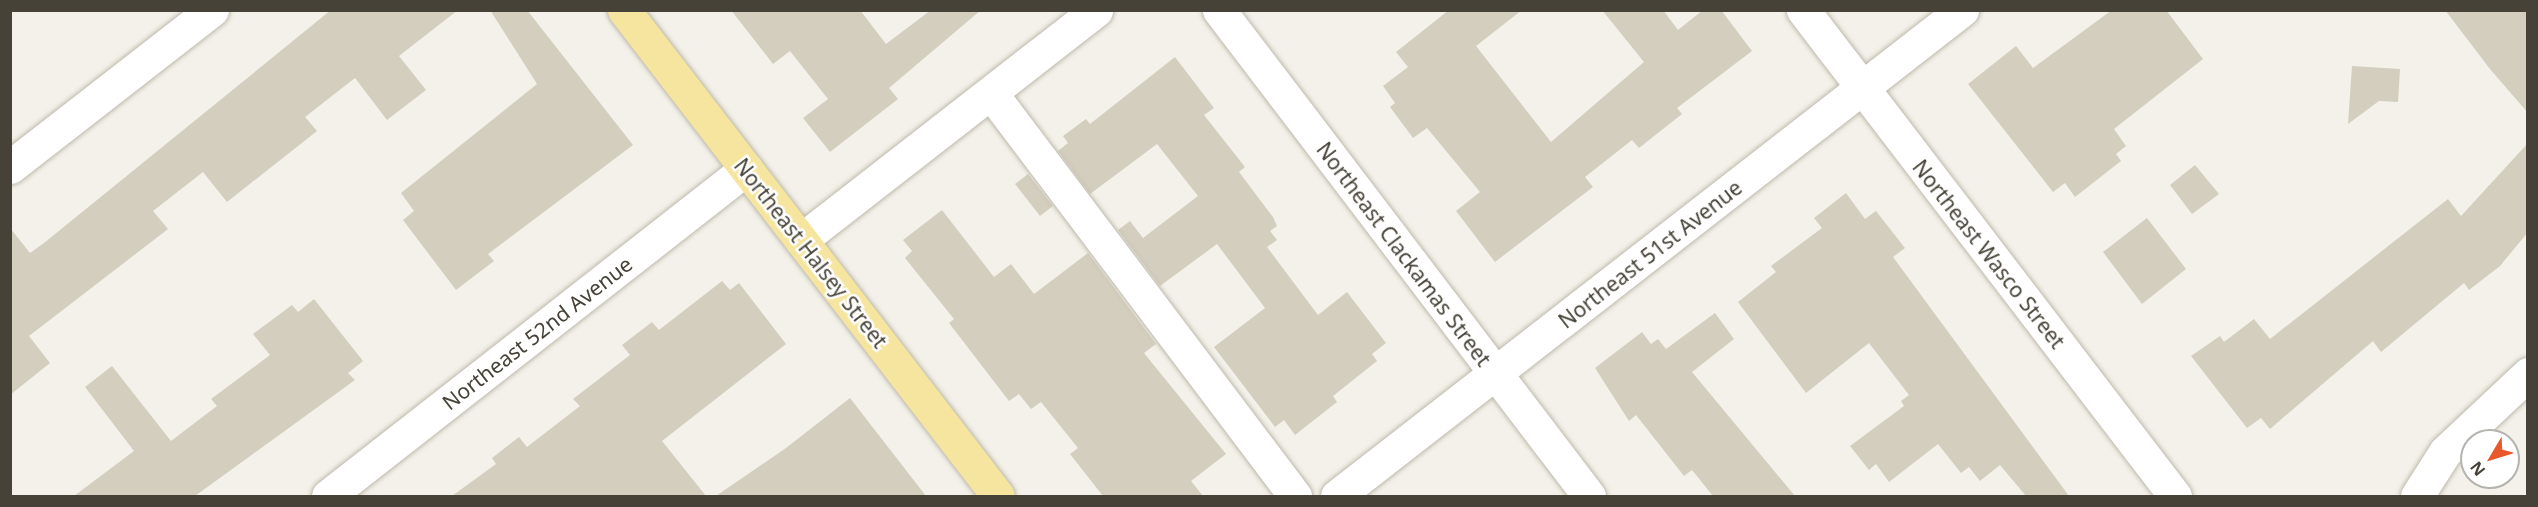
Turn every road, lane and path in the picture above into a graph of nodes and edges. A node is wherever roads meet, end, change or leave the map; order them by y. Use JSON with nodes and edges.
{"nodes":[{"id":1,"x":212,"y":10,"type":"edge"},
{"id":2,"x":624,"y":10,"type":"edge"},
{"id":3,"x":1096,"y":10,"type":"edge"},
{"id":4,"x":1219,"y":10,"type":"edge"},
{"id":5,"x":1803,"y":10,"type":"edge"},
{"id":6,"x":1962,"y":10,"type":"edge"},
{"id":7,"x":1861,"y":88,"type":"junction"},
{"id":8,"x":991,"y":93,"type":"junction"},
{"id":9,"x":10,"y":167,"type":"edge"},
{"id":10,"x":746,"y":169,"type":"junction"},
{"id":11,"x":801,"y":240,"type":"junction"},
{"id":12,"x":1496,"y":374,"type":"junction"},
{"id":13,"x":2528,"y":374,"type":"edge"},
{"id":14,"x":328,"y":496,"type":"edge"},
{"id":15,"x":998,"y":496,"type":"edge"},
{"id":16,"x":1295,"y":496,"type":"edge"},
{"id":17,"x":1337,"y":496,"type":"edge"},
{"id":18,"x":1589,"y":496,"type":"edge"},
{"id":19,"x":2175,"y":496,"type":"edge"},
{"id":20,"x":2417,"y":496,"type":"edge"}],
"edges":[{"from":1,"to":9,"type":"street"},
{"from":2,"to":10,"type":"main road","name":"Northeast Halsey Street"},
{"from":3,"to":8,"type":"street"},
{"from":4,"to":12,"type":"street","name":"Northeast Clackamas Street"},
{"from":5,"to":7,"type":"street","name":"Northeast Wasco Street"},
{"from":6,"to":7,"type":"street","name":"Northeast 51st Avenue"},
{"from":7,"to":12,"type":"street","name":"Northeast 51st Avenue"},
{"from":7,"to":19,"type":"street","name":"Northeast Wasco Street"},
{"from":8,"to":11,"type":"street"},
{"from":8,"to":16,"type":"street"},
{"from":10,"to":11,"type":"main road","name":"Northeast Halsey Street"},
{"from":10,"to":14,"type":"street","name":"Northeast 52nd Avenue"},
{"from":11,"to":15,"type":"main road","name":"Northeast Halsey Street"},
{"from":12,"to":17,"type":"street","name":"Northeast 51st Avenue"},
{"from":12,"to":18,"type":"street","name":"Northeast Clackamas Street"},
{"from":13,"to":20,"type":"street"}]}
